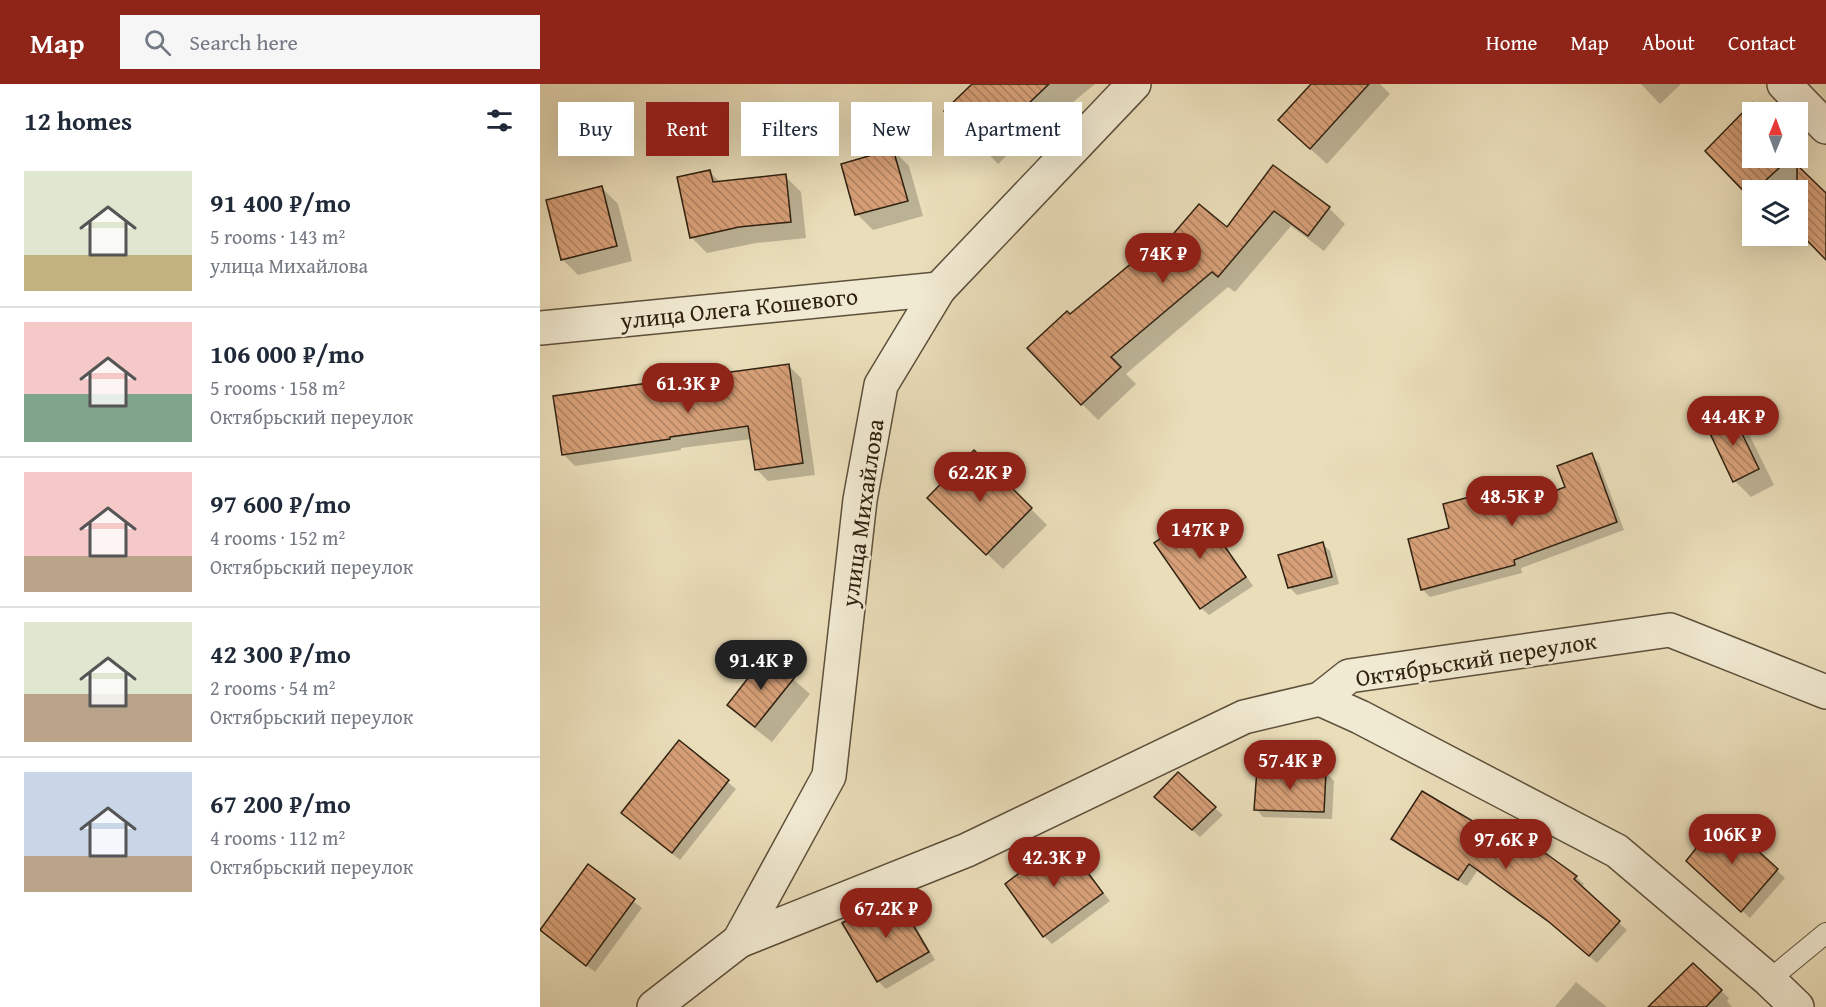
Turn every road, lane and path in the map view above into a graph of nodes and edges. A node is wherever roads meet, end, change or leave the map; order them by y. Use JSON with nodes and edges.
{"nodes":[{"id":1,"x":1134,"y":84,"type":"edge"},
{"id":2,"x":1784,"y":84,"type":"edge"},
{"id":3,"x":1826,"y":127,"type":"edge"},
{"id":4,"x":939,"y":289,"type":"junction"},
{"id":5,"x":540,"y":328,"type":"edge"},
{"id":6,"x":1826,"y":692,"type":"edge"},
{"id":7,"x":1320,"y":699,"type":"junction"},
{"id":8,"x":1826,"y":933,"type":"edge"},
{"id":9,"x":739,"y":941,"type":"junction"},
{"id":10,"x":1769,"y":980,"type":"junction"},
{"id":11,"x":654,"y":1007,"type":"edge"},
{"id":12,"x":1797,"y":1007,"type":"edge"}],
"edges":[{"from":1,"to":4,"type":"street","name":"улица Михайлова"},
{"from":2,"to":3,"type":"street"},
{"from":4,"to":5,"type":"street","name":"улица Олега Кошевого"},
{"from":4,"to":9,"type":"street","name":"улица Михайлова"},
{"from":6,"to":7,"type":"street","name":"Октябрьский переулок"},
{"from":7,"to":9,"type":"street","name":"Октябрьский переулок"},
{"from":7,"to":10,"type":"street"},
{"from":8,"to":10,"type":"lane"},
{"from":9,"to":11,"type":"street","name":"улица Михайлова"},
{"from":10,"to":12,"type":"street"}]}
